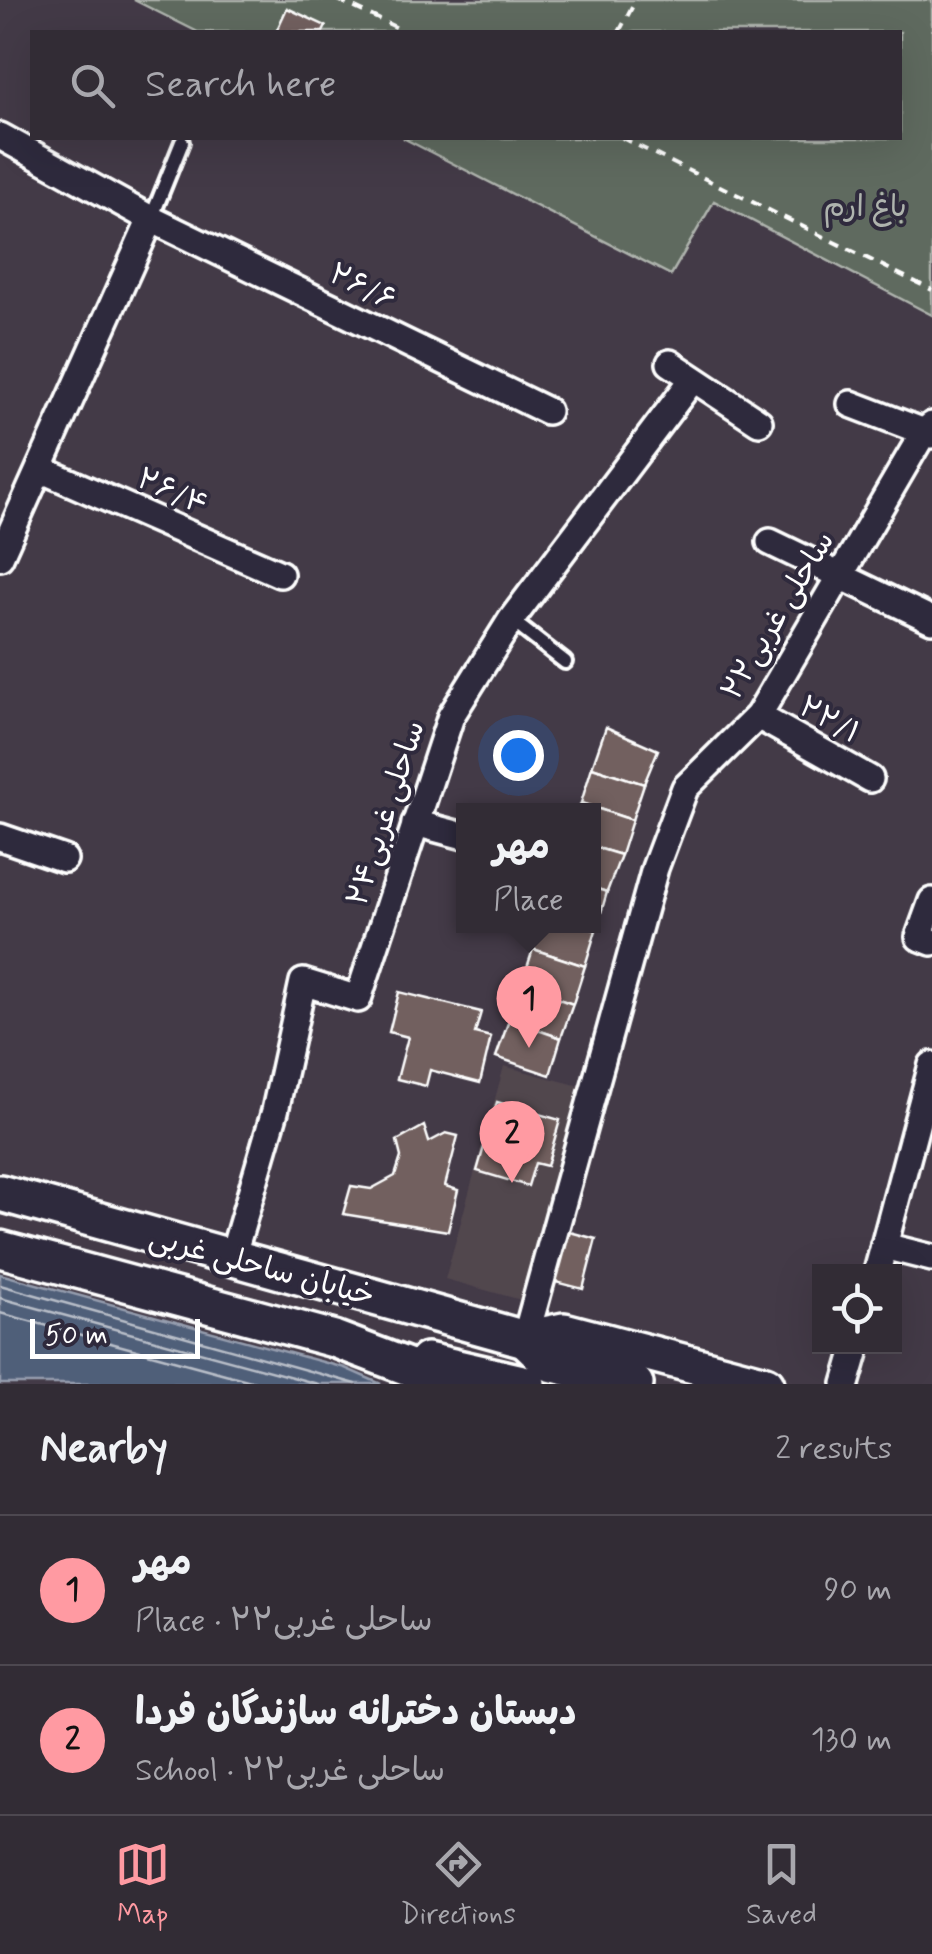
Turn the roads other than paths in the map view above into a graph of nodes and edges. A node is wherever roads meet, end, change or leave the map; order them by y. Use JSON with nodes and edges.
{"nodes":[{"id":1,"x":0,"y":136,"type":"edge"},
{"id":2,"x":182,"y":142,"type":"dead end"},
{"id":3,"x":151,"y":219,"type":"junction"},
{"id":4,"x":670,"y":363,"type":"dead end"},
{"id":5,"x":693,"y":379,"type":"junction"},
{"id":6,"x":851,"y":404,"type":"dead end"},
{"id":7,"x":546,"y":411,"type":"dead end"},
{"id":8,"x":760,"y":422,"type":"dead end"},
{"id":9,"x":929,"y":431,"type":"edge"},
{"id":10,"x":40,"y":468,"type":"junction"},
{"id":11,"x":770,"y":542,"type":"dead end"},
{"id":12,"x":0,"y":557,"type":"edge"},
{"id":13,"x":280,"y":574,"type":"dead end"},
{"id":14,"x":840,"y":576,"type":"junction"},
{"id":15,"x":511,"y":620,"type":"junction"},
{"id":16,"x":932,"y":620,"type":"edge"},
{"id":17,"x":565,"y":662,"type":"dead end"},
{"id":18,"x":758,"y":716,"type":"junction"},
{"id":19,"x":870,"y":779,"type":"dead end"},
{"id":20,"x":415,"y":823,"type":"junction"},
{"id":21,"x":456,"y":834,"type":"edge"},
{"id":22,"x":0,"y":837,"type":"edge"},
{"id":23,"x":64,"y":858,"type":"dead end"},
{"id":24,"x":932,"y":901,"type":"edge"},
{"id":25,"x":932,"y":942,"type":"edge"},
{"id":26,"x":932,"y":1064,"type":"edge"},
{"id":27,"x":0,"y":1193,"type":"edge"},
{"id":28,"x":884,"y":1246,"type":"junction"},
{"id":29,"x":0,"y":1249,"type":"edge"},
{"id":30,"x":232,"y":1258,"type":"junction"},
{"id":31,"x":932,"y":1258,"type":"edge"},
{"id":32,"x":879,"y":1264,"type":"edge"},
{"id":33,"x":525,"y":1338,"type":"junction"},
{"id":34,"x":334,"y":1339,"type":"junction"},
{"id":35,"x":854,"y":1354,"type":"edge"},
{"id":36,"x":453,"y":1384,"type":"edge"},
{"id":37,"x":527,"y":1384,"type":"edge"},
{"id":38,"x":635,"y":1384,"type":"edge"},
{"id":39,"x":766,"y":1384,"type":"edge"},
{"id":40,"x":846,"y":1384,"type":"edge"}],
"edges":[{"from":1,"to":3,"type":"street","name":"۲۶/۶"},
{"from":2,"to":3,"type":"lane"},
{"from":3,"to":7,"type":"street","name":"۲۶/۶"},
{"from":3,"to":10,"type":"street"},
{"from":4,"to":5,"type":"street"},
{"from":5,"to":8,"type":"street"},
{"from":5,"to":15,"type":"street","name":"ساحلی غربی۲۴"},
{"from":6,"to":9,"type":"street"},
{"from":9,"to":14,"type":"street","name":"ساحلی غربی۲۲"},
{"from":10,"to":12,"type":"street"},
{"from":10,"to":13,"type":"street","name":"۲۶/۴"},
{"from":11,"to":14,"type":"street"},
{"from":14,"to":16,"type":"street"},
{"from":14,"to":18,"type":"street","name":"ساحلی غربی۲۲"},
{"from":15,"to":17,"type":"lane"},
{"from":15,"to":20,"type":"street","name":"ساحلی غربی۲۴"},
{"from":18,"to":19,"type":"street","name":"۲۲/۱"},
{"from":18,"to":33,"type":"street","name":"ساحلی غربی۲۲"},
{"from":20,"to":21,"type":"street"},
{"from":20,"to":30,"type":"street","name":"ساحلی غربی۲۴"},
{"from":22,"to":23,"type":"street"},
{"from":24,"to":25,"type":"street"},
{"from":26,"to":28,"type":"street"},
{"from":27,"to":30,"type":"main road","name":"خیابان ساحلی غربی"},
{"from":28,"to":31,"type":"street"},
{"from":28,"to":32,"type":"street"},
{"from":29,"to":34,"type":"main road"},
{"from":30,"to":33,"type":"main road","name":"خیابان ساحلی غربی"},
{"from":33,"to":38,"type":"main road","name":"خیابان ساحلی غربی"},
{"from":33,"to":39,"type":"main road","name":"خیابان ساحلی غربی"},
{"from":34,"to":36,"type":"main road"},
{"from":34,"to":37,"type":"main road"},
{"from":35,"to":40,"type":"street"}]}
